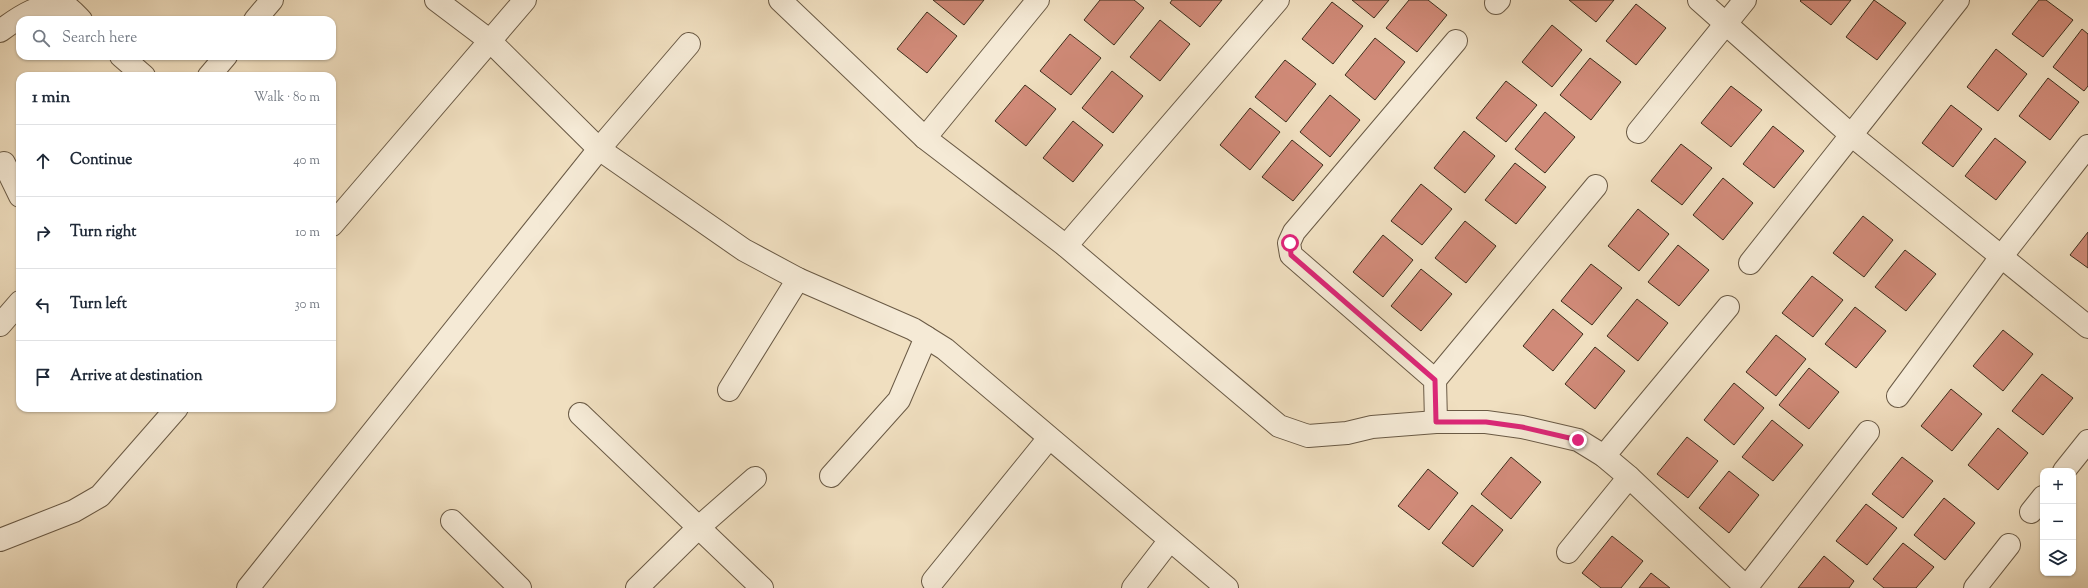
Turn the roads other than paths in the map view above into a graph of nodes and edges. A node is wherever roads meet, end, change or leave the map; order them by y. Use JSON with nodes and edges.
{"nodes":[{"id":1,"x":272,"y":0,"type":"edge"},
{"id":2,"x":436,"y":0,"type":"edge"},
{"id":3,"x":525,"y":0,"type":"edge"},
{"id":4,"x":780,"y":0,"type":"edge"},
{"id":5,"x":1038,"y":0,"type":"edge"},
{"id":6,"x":1278,"y":0,"type":"edge"},
{"id":7,"x":1699,"y":0,"type":"edge"},
{"id":8,"x":1745,"y":0,"type":"edge"},
{"id":9,"x":1958,"y":0,"type":"edge"},
{"id":10,"x":21,"y":16,"type":"edge"},
{"id":11,"x":77,"y":16,"type":"edge"},
{"id":12,"x":258,"y":16,"type":"edge"},
{"id":13,"x":16,"y":20,"type":"edge"},
{"id":14,"x":1726,"y":23,"type":"junction"},
{"id":15,"x":0,"y":31,"type":"edge"},
{"id":16,"x":489,"y":40,"type":"junction"},
{"id":17,"x":1456,"y":41,"type":"dead end"},
{"id":18,"x":689,"y":44,"type":"dead end"},
{"id":19,"x":126,"y":60,"type":"edge"},
{"id":20,"x":223,"y":60,"type":"edge"},
{"id":21,"x":139,"y":72,"type":"edge"},
{"id":22,"x":212,"y":72,"type":"edge"},
{"id":23,"x":1638,"y":132,"type":"dead end"},
{"id":24,"x":1850,"y":134,"type":"junction"},
{"id":25,"x":925,"y":138,"type":"junction"},
{"id":26,"x":2088,"y":146,"type":"edge"},
{"id":27,"x":599,"y":149,"type":"junction"},
{"id":28,"x":4,"y":163,"type":"dead end"},
{"id":29,"x":1596,"y":186,"type":"dead end"},
{"id":30,"x":16,"y":188,"type":"edge"},
{"id":31,"x":336,"y":220,"type":"edge"},
{"id":32,"x":1066,"y":246,"type":"junction"},
{"id":33,"x":2001,"y":257,"type":"junction"},
{"id":34,"x":1750,"y":263,"type":"dead end"},
{"id":35,"x":798,"y":280,"type":"junction"},
{"id":36,"x":1728,"y":306,"type":"dead end"},
{"id":37,"x":16,"y":307,"type":"edge"},
{"id":38,"x":0,"y":325,"type":"edge"},
{"id":39,"x":2088,"y":327,"type":"edge"},
{"id":40,"x":926,"y":337,"type":"junction"},
{"id":41,"x":1435,"y":380,"type":"junction"},
{"id":42,"x":730,"y":390,"type":"dead end"},
{"id":43,"x":1898,"y":396,"type":"dead end"},
{"id":44,"x":174,"y":412,"type":"edge"},
{"id":45,"x":580,"y":414,"type":"dead end"},
{"id":46,"x":1436,"y":422,"type":"junction"},
{"id":47,"x":1868,"y":432,"type":"dead end"},
{"id":48,"x":1049,"y":438,"type":"junction"},
{"id":49,"x":2088,"y":441,"type":"edge"},
{"id":50,"x":1604,"y":456,"type":"junction"},
{"id":51,"x":2066,"y":468,"type":"edge"},
{"id":52,"x":831,"y":476,"type":"dead end"},
{"id":53,"x":1629,"y":477,"type":"junction"},
{"id":54,"x":756,"y":478,"type":"dead end"},
{"id":55,"x":452,"y":521,"type":"dead end"},
{"id":56,"x":698,"y":528,"type":"junction"},
{"id":57,"x":0,"y":540,"type":"edge"},
{"id":58,"x":1170,"y":540,"type":"junction"},
{"id":59,"x":2009,"y":545,"type":"dead end"},
{"id":60,"x":1568,"y":552,"type":"dead end"},
{"id":61,"x":933,"y":581,"type":"dead end"},
{"id":62,"x":248,"y":588,"type":"edge"},
{"id":63,"x":520,"y":588,"type":"edge"},
{"id":64,"x":637,"y":588,"type":"edge"},
{"id":65,"x":762,"y":588,"type":"edge"},
{"id":66,"x":1133,"y":588,"type":"edge"},
{"id":67,"x":1227,"y":588,"type":"edge"},
{"id":68,"x":1746,"y":588,"type":"edge"},
{"id":69,"x":1975,"y":588,"type":"edge"}],
"edges":[{"from":1,"to":12,"type":"street"},
{"from":2,"to":16,"type":"street"},
{"from":3,"to":16,"type":"street"},
{"from":4,"to":25,"type":"street"},
{"from":5,"to":25,"type":"street"},
{"from":6,"to":32,"type":"street"},
{"from":7,"to":14,"type":"street"},
{"from":8,"to":14,"type":"street"},
{"from":9,"to":24,"type":"street"},
{"from":10,"to":11,"type":"street"},
{"from":13,"to":15,"type":"street"},
{"from":14,"to":23,"type":"street"},
{"from":14,"to":24,"type":"street"},
{"from":16,"to":27,"type":"street"},
{"from":16,"to":31,"type":"street"},
{"from":17,"to":41,"type":"street"},
{"from":18,"to":27,"type":"street"},
{"from":19,"to":21,"type":"street"},
{"from":20,"to":22,"type":"street"},
{"from":24,"to":33,"type":"street"},
{"from":24,"to":34,"type":"street"},
{"from":25,"to":32,"type":"street"},
{"from":26,"to":33,"type":"street"},
{"from":27,"to":35,"type":"street"},
{"from":27,"to":62,"type":"street"},
{"from":28,"to":30,"type":"street"},
{"from":29,"to":41,"type":"street"},
{"from":32,"to":46,"type":"street"},
{"from":33,"to":39,"type":"street"},
{"from":33,"to":43,"type":"street"},
{"from":35,"to":40,"type":"street"},
{"from":35,"to":42,"type":"street"},
{"from":36,"to":50,"type":"street"},
{"from":37,"to":38,"type":"street"},
{"from":40,"to":48,"type":"street"},
{"from":40,"to":52,"type":"street"},
{"from":41,"to":46,"type":"street"},
{"from":44,"to":57,"type":"street"},
{"from":45,"to":56,"type":"street"},
{"from":46,"to":50,"type":"street"},
{"from":47,"to":68,"type":"street"},
{"from":48,"to":58,"type":"street"},
{"from":48,"to":61,"type":"street"},
{"from":49,"to":51,"type":"street"},
{"from":50,"to":53,"type":"street"},
{"from":53,"to":60,"type":"street"},
{"from":53,"to":68,"type":"street"},
{"from":54,"to":56,"type":"street"},
{"from":55,"to":63,"type":"street"},
{"from":56,"to":64,"type":"street"},
{"from":56,"to":65,"type":"street"},
{"from":58,"to":66,"type":"street"},
{"from":58,"to":67,"type":"street"},
{"from":59,"to":69,"type":"street"}]}
